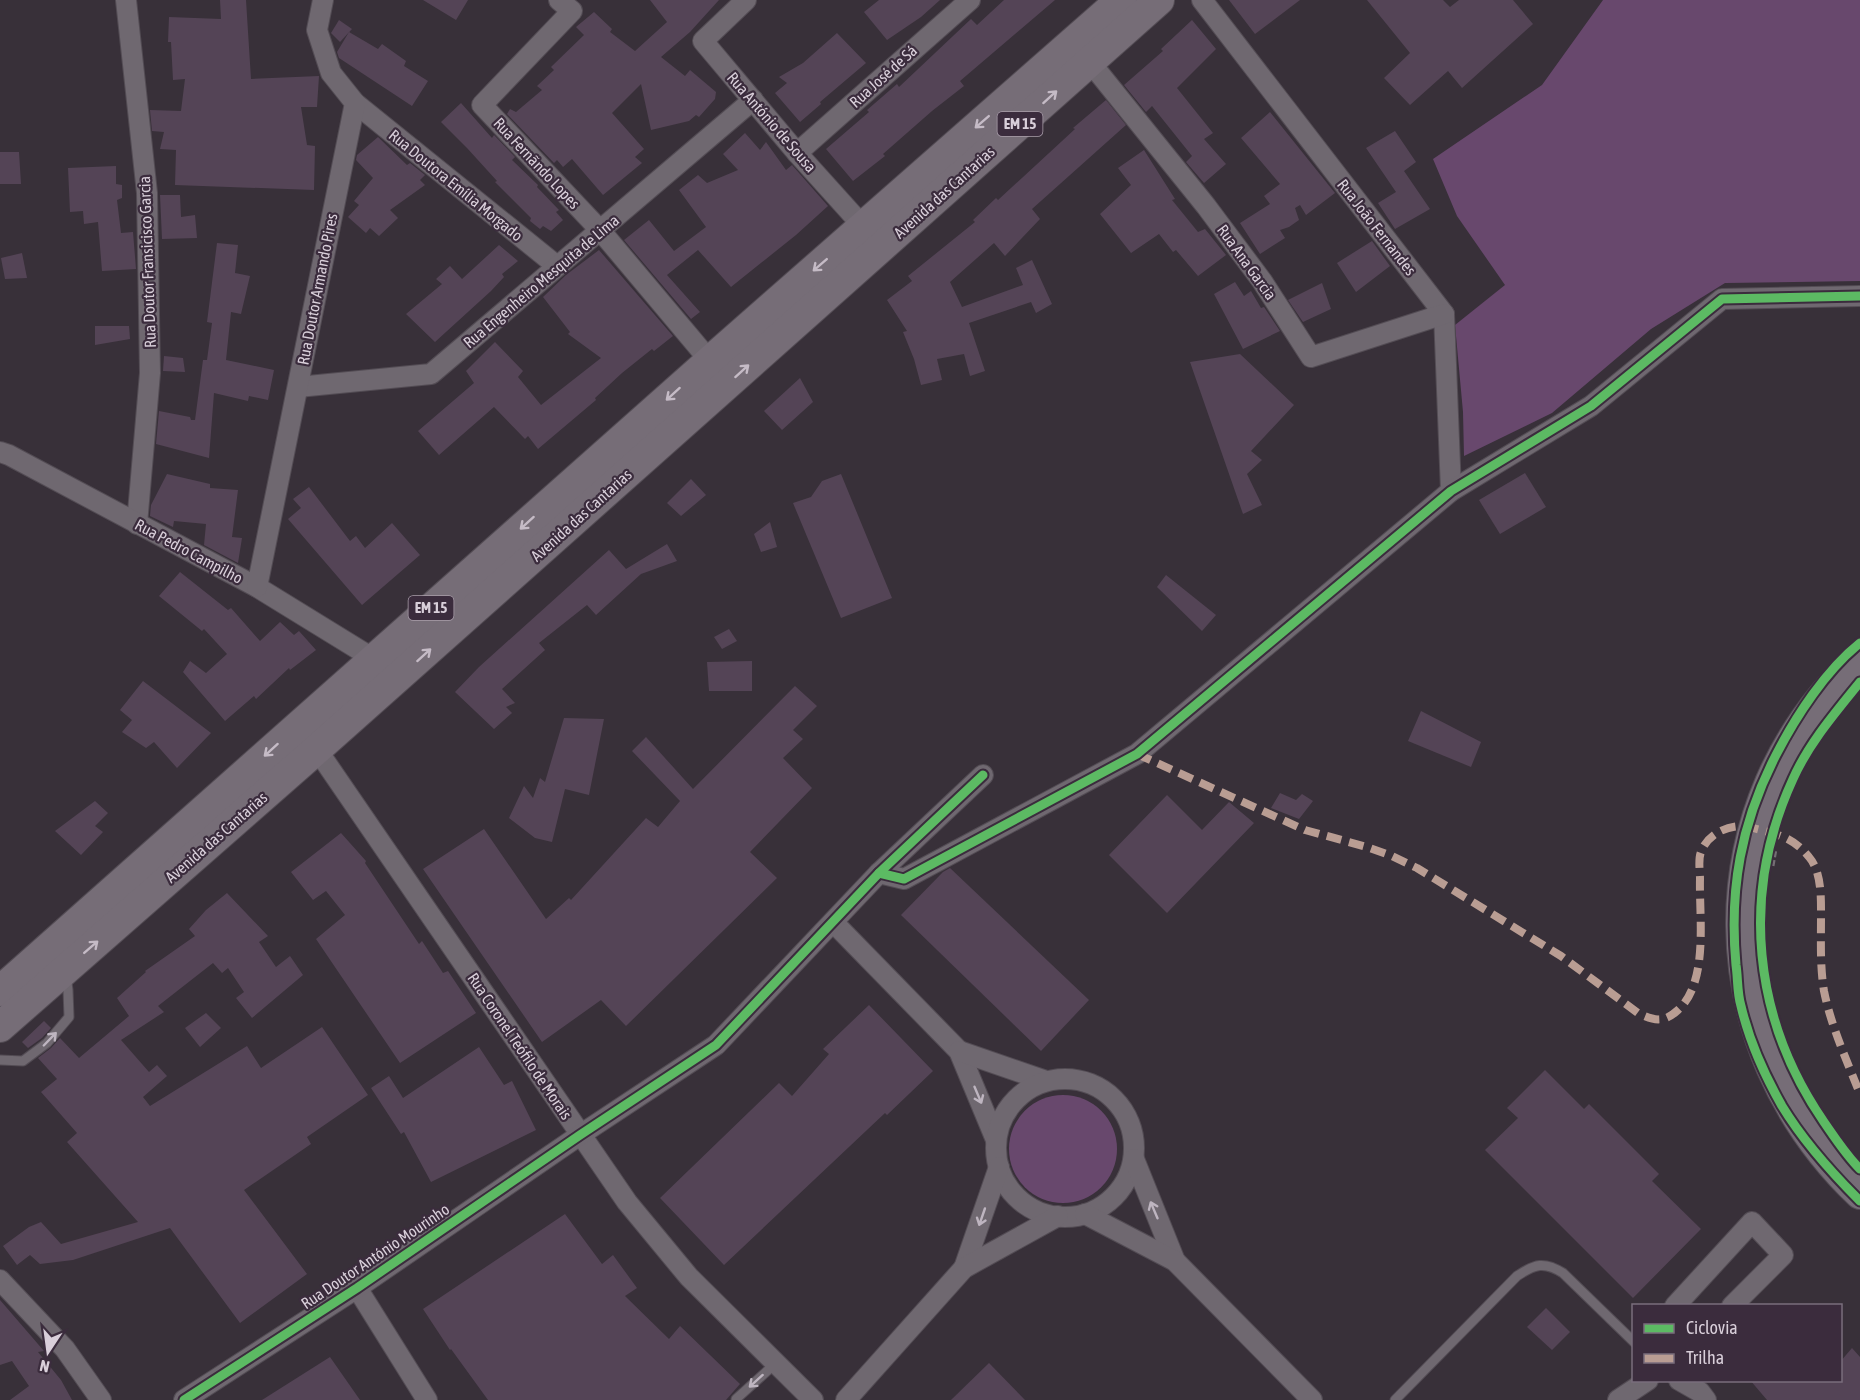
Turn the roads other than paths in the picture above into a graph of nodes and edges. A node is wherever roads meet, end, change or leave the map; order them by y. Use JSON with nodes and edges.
{"nodes":[{"id":1,"x":126,"y":0,"type":"edge"},
{"id":2,"x":323,"y":0,"type":"edge"},
{"id":3,"x":559,"y":0,"type":"edge"},
{"id":4,"x":746,"y":0,"type":"edge"},
{"id":5,"x":970,"y":0,"type":"edge"},
{"id":6,"x":1121,"y":0,"type":"edge"},
{"id":7,"x":1159,"y":0,"type":"edge"},
{"id":8,"x":1203,"y":0,"type":"edge"},
{"id":9,"x":1090,"y":62,"type":"junction"},
{"id":10,"x":753,"y":100,"type":"junction"},
{"id":11,"x":355,"y":103,"type":"junction"},
{"id":12,"x":797,"y":153,"type":"junction"},
{"id":13,"x":600,"y":230,"type":"junction"},
{"id":14,"x":872,"y":237,"type":"junction"},
{"id":15,"x":557,"y":267,"type":"junction"},
{"id":16,"x":1860,"y":296,"type":"edge"},
{"id":17,"x":1444,"y":314,"type":"junction"},
{"id":18,"x":710,"y":361,"type":"junction"},
{"id":19,"x":298,"y":387,"type":"junction"},
{"id":20,"x":0,"y":452,"type":"edge"},
{"id":21,"x":1451,"y":491,"type":"junction"},
{"id":22,"x":137,"y":524,"type":"junction"},
{"id":23,"x":257,"y":587,"type":"junction"},
{"id":24,"x":411,"y":626,"type":"junction"},
{"id":25,"x":1860,"y":657,"type":"edge"},
{"id":26,"x":374,"y":659,"type":"junction"},
{"id":27,"x":1860,"y":673,"type":"edge"},
{"id":28,"x":299,"y":725,"type":"junction"},
{"id":29,"x":317,"y":749,"type":"junction"},
{"id":30,"x":983,"y":775,"type":"dead end"},
{"id":31,"x":879,"y":873,"type":"junction"},
{"id":32,"x":833,"y":922,"type":"junction"},
{"id":33,"x":64,"y":970,"type":"junction"},
{"id":34,"x":9,"y":979,"type":"edge"},
{"id":35,"x":0,"y":1027,"type":"edge"},
{"id":36,"x":959,"y":1051,"type":"junction"},
{"id":37,"x":0,"y":1060,"type":"edge"},
{"id":38,"x":1046,"y":1081,"type":"junction"},
{"id":39,"x":580,"y":1135,"type":"junction"},
{"id":40,"x":996,"y":1140,"type":"junction"},
{"id":41,"x":1134,"y":1159,"type":"junction"},
{"id":42,"x":999,"y":1167,"type":"junction"},
{"id":43,"x":1860,"y":1178,"type":"edge"},
{"id":44,"x":1860,"y":1194,"type":"edge"},
{"id":45,"x":1085,"y":1214,"type":"junction"},
{"id":46,"x":1058,"y":1216,"type":"junction"},
{"id":47,"x":1175,"y":1261,"type":"junction"},
{"id":48,"x":964,"y":1268,"type":"junction"},
{"id":49,"x":0,"y":1280,"type":"edge"},
{"id":50,"x":357,"y":1287,"type":"junction"},
{"id":51,"x":1676,"y":1304,"type":"edge"},
{"id":52,"x":1733,"y":1304,"type":"edge"},
{"id":53,"x":1632,"y":1340,"type":"edge"},
{"id":54,"x":776,"y":1363,"type":"junction"},
{"id":55,"x":1645,"y":1382,"type":"edge"},
{"id":56,"x":1683,"y":1382,"type":"edge"},
{"id":57,"x":1399,"y":1398,"type":"edge"},
{"id":58,"x":736,"y":1399,"type":"edge"},
{"id":59,"x":101,"y":1400,"type":"edge"},
{"id":60,"x":184,"y":1400,"type":"edge"},
{"id":61,"x":428,"y":1400,"type":"edge"},
{"id":62,"x":813,"y":1400,"type":"edge"},
{"id":63,"x":846,"y":1400,"type":"edge"},
{"id":64,"x":1312,"y":1400,"type":"edge"},
{"id":65,"x":1618,"y":1400,"type":"edge"},
{"id":66,"x":1706,"y":1400,"type":"edge"}],
"edges":[{"from":1,"to":22,"type":"street","name":"Rua Doutor Fransicisco Garcia"},
{"from":2,"to":11,"type":"street"},
{"from":3,"to":13,"type":"street","name":"Rua Fernãndo Lopes"},
{"from":4,"to":10,"type":"street","name":"Rua António de Sousa"},
{"from":5,"to":12,"type":"street","name":"Rua José de Sá"},
{"from":6,"to":14,"type":"main road","name":"Avenida das Cantarias","number":"EM 15","one_way":true},
{"from":7,"to":9,"type":"main road","name":"Avenida das Cantarias","number":"EM 15"},
{"from":8,"to":17,"type":"street","name":"Rua João Fernandes"},
{"from":14,"to":9,"type":"main road","name":"Avenida das Cantarias","number":"EM 15","one_way":true},
{"from":9,"to":17,"type":"street","name":"Rua Ana Garcia"},
{"from":10,"to":12,"type":"street","name":"Rua António de Sousa"},
{"from":10,"to":13,"type":"street","name":"Rua Engenheiro Mesquita de Lima"},
{"from":11,"to":15,"type":"street","name":"Rua Doutora Emília Morgado"},
{"from":11,"to":19,"type":"street","name":"Rua Doutor Armando Pires"},
{"from":12,"to":14,"type":"street","name":"Rua António de Sousa"},
{"from":13,"to":15,"type":"street","name":"Rua Engenheiro Mesquita de Lima"},
{"from":13,"to":18,"type":"street","name":"Rua Fernãndo Lopes"},
{"from":14,"to":18,"type":"main road","name":"Avenida das Cantarias","number":"EM 15","one_way":true},
{"from":29,"to":14,"type":"main road","name":"Avenida das Cantarias","number":"EM 15","one_way":true},
{"from":15,"to":19,"type":"street","name":"Rua Engenheiro Mesquita de Lima"},
{"from":16,"to":21,"type":"street"},
{"from":17,"to":21,"type":"street"},
{"from":18,"to":24,"type":"main road","name":"Avenida das Cantarias","number":"EM 15","one_way":true},
{"from":19,"to":23,"type":"street","name":"Rua Doutor Armando Pires"},
{"from":20,"to":22,"type":"street","name":"Rua Pedro Campilho"},
{"from":21,"to":31,"type":"street"},
{"from":22,"to":23,"type":"street","name":"Rua Pedro Campilho"},
{"from":23,"to":26,"type":"street","name":"Rua Pedro Campilho"},
{"from":24,"to":26,"type":"main road","name":"Avenida das Cantarias","number":"EM 15"},
{"from":24,"to":29,"type":"main road"},
{"from":25,"to":44,"type":"main road"},
{"from":26,"to":28,"type":"main road","name":"Avenida das Cantarias","number":"EM 15"},
{"from":27,"to":43,"type":"main road"},
{"from":28,"to":29,"type":"street","name":"Rua Coronel Teófilo de Morais"},
{"from":28,"to":34,"type":"main road","name":"Avenida das Cantarias","number":"EM 15","one_way":true},
{"from":33,"to":29,"type":"main road","name":"Avenida das Cantarias","number":"EM 15","one_way":true},
{"from":29,"to":39,"type":"street","name":"Rua Coronel Teófilo de Morais"},
{"from":30,"to":31,"type":"street","name":"Rua Doutor António Mourinho"},
{"from":31,"to":32,"type":"street","name":"Rua Doutor António Mourinho"},
{"from":32,"to":36,"type":"street"},
{"from":32,"to":39,"type":"street","name":"Rua Doutor António Mourinho"},
{"from":33,"to":35,"type":"main road","name":"Avenida das Cantarias","number":"EM 15"},
{"from":37,"to":33,"type":"lane","one_way":true},
{"from":36,"to":38,"type":"street"},
{"from":36,"to":40,"type":"street","one_way":true},
{"from":38,"to":40,"type":"street"},
{"from":38,"to":41,"type":"street"},
{"from":39,"to":50,"type":"street","name":"Rua Doutor António Mourinho"},
{"from":39,"to":54,"type":"street","name":"Rua Coronel Teófilo de Morais"},
{"from":40,"to":42,"type":"street"},
{"from":41,"to":45,"type":"street"},
{"from":47,"to":41,"type":"street","one_way":true},
{"from":42,"to":46,"type":"street"},
{"from":42,"to":48,"type":"street","one_way":true},
{"from":45,"to":46,"type":"street"},
{"from":45,"to":47,"type":"street"},
{"from":46,"to":48,"type":"street"},
{"from":47,"to":64,"type":"street"},
{"from":48,"to":63,"type":"street"},
{"from":49,"to":59,"type":"street"},
{"from":50,"to":60,"type":"street","name":"Rua Doutor António Mourinho"},
{"from":50,"to":61,"type":"street"},
{"from":51,"to":52,"type":"street"},
{"from":53,"to":57,"type":"lane"},
{"from":54,"to":58,"type":"lane","one_way":true},
{"from":54,"to":62,"type":"street","name":"Rua Coronel Teófilo de Morais"},
{"from":55,"to":65,"type":"street"},
{"from":56,"to":66,"type":"street"}]}
